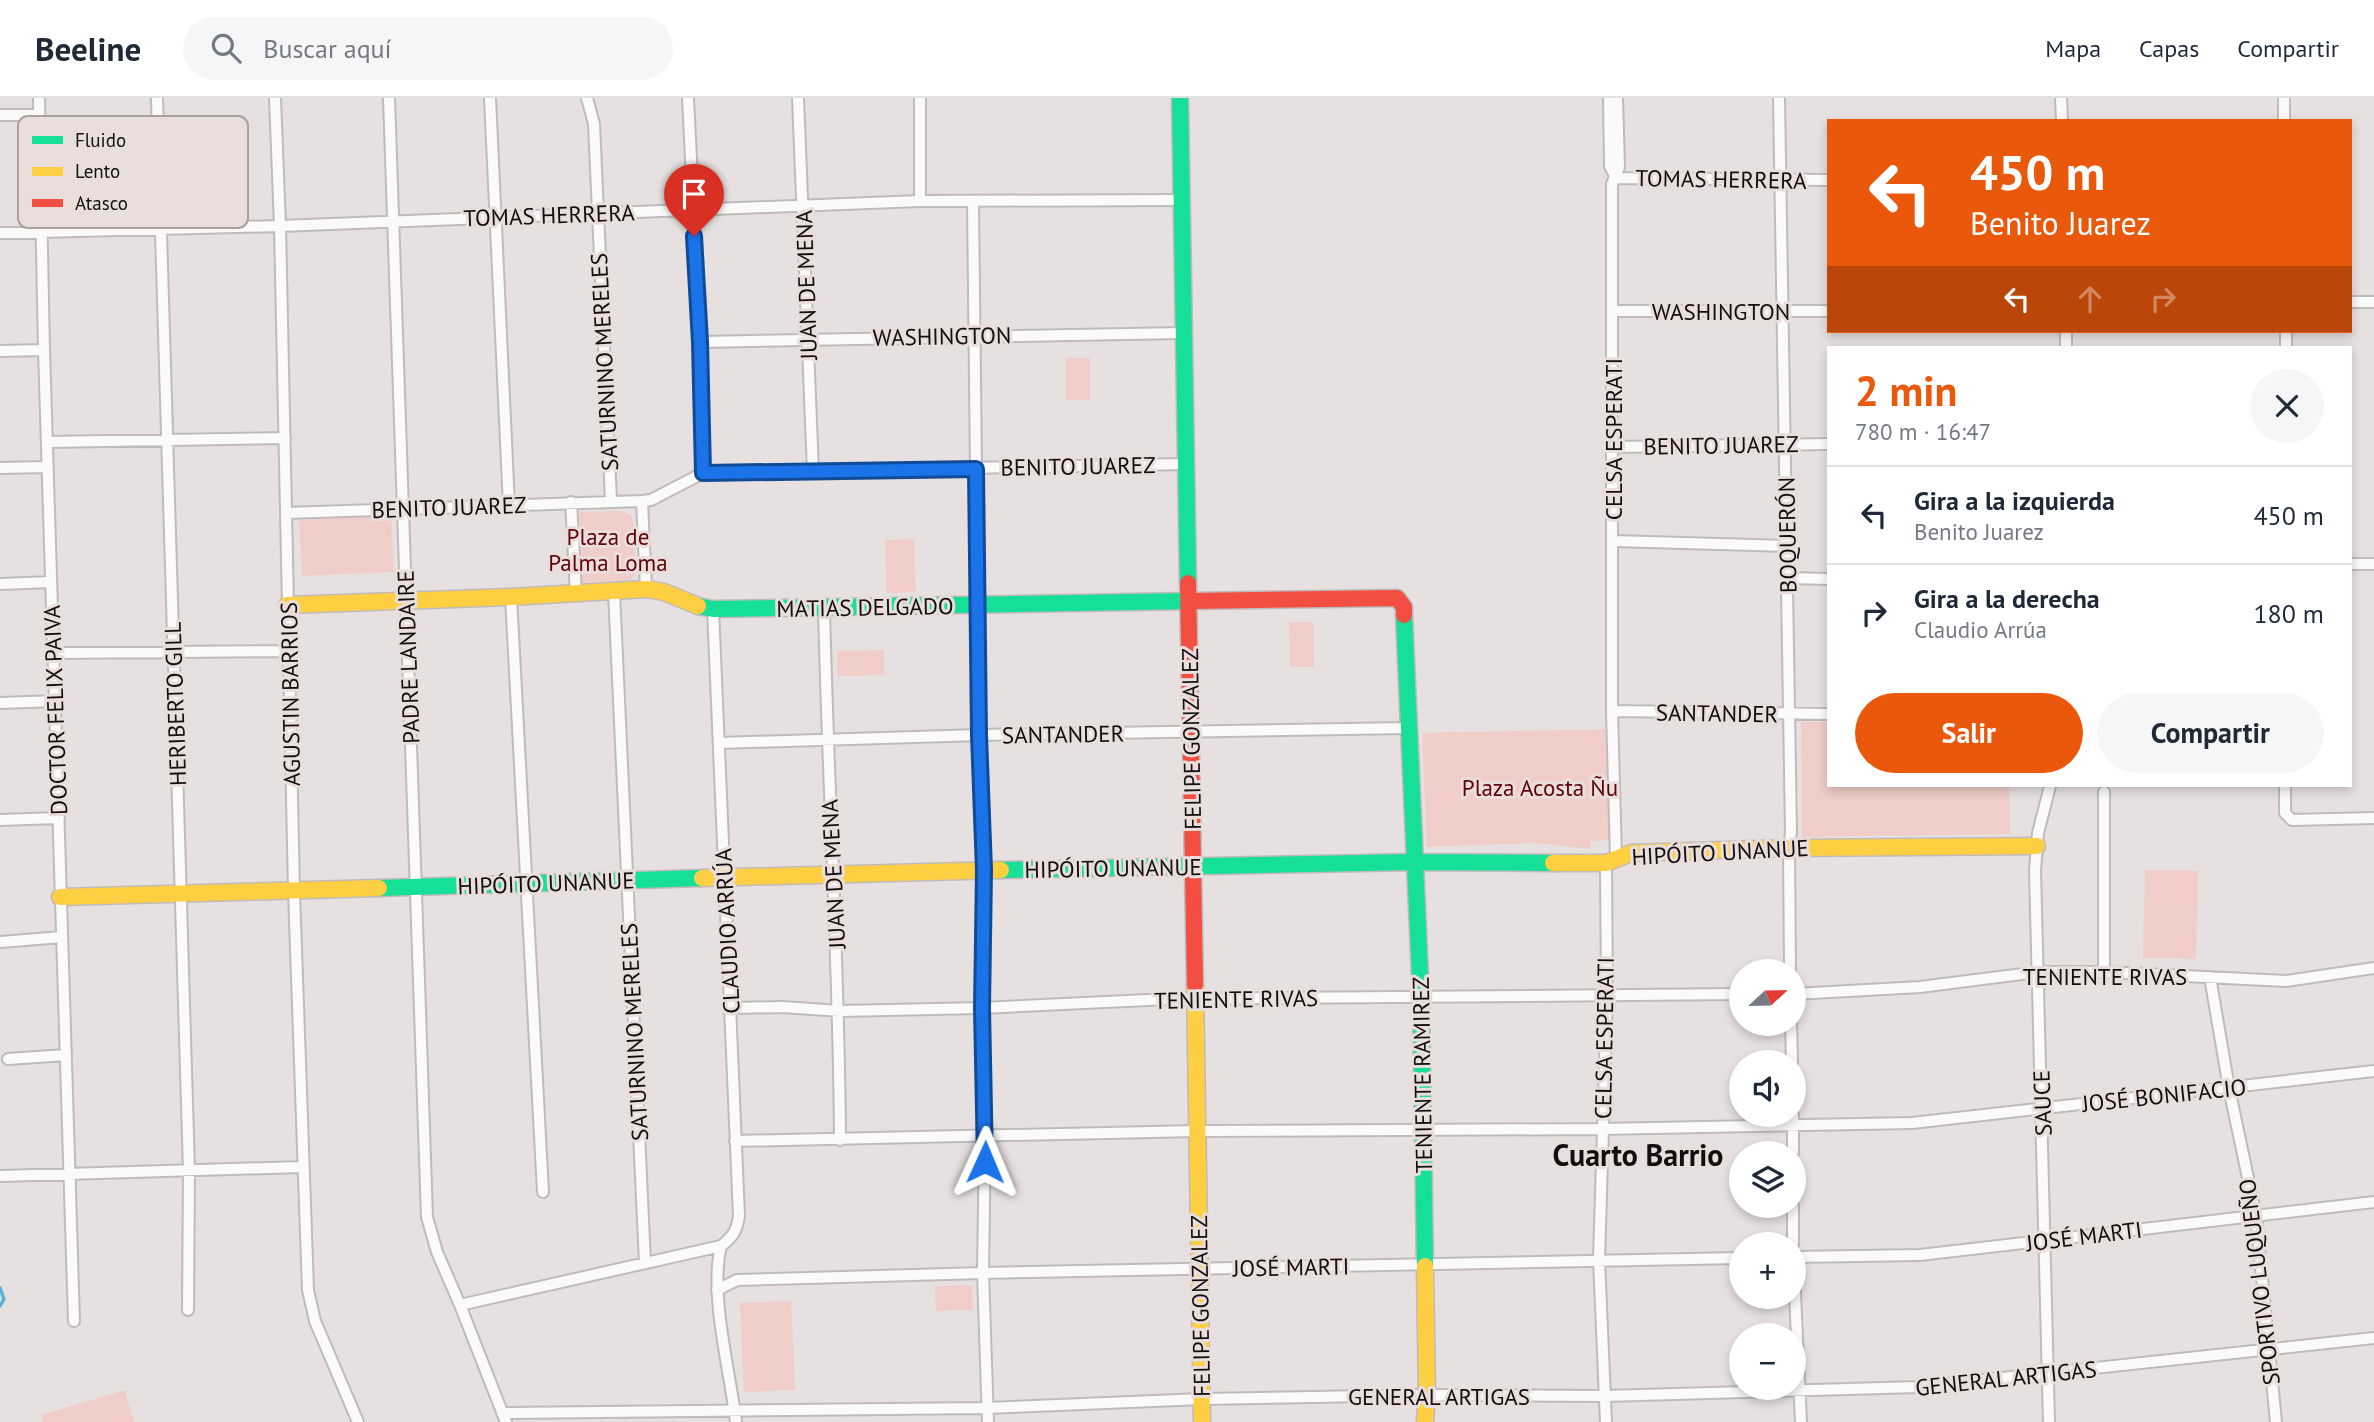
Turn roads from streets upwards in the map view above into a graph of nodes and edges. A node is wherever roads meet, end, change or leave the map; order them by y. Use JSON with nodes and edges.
{"nodes":[{"id":1,"x":38,"y":98,"type":"edge"},
{"id":2,"x":157,"y":98,"type":"edge"},
{"id":3,"x":275,"y":98,"type":"edge"},
{"id":4,"x":389,"y":98,"type":"edge"},
{"id":5,"x":490,"y":98,"type":"edge"},
{"id":6,"x":688,"y":98,"type":"edge"},
{"id":7,"x":798,"y":98,"type":"edge"},
{"id":8,"x":920,"y":98,"type":"edge"},
{"id":9,"x":1180,"y":98,"type":"edge"},
{"id":10,"x":1609,"y":98,"type":"edge"},
{"id":11,"x":1618,"y":98,"type":"edge"},
{"id":12,"x":1779,"y":98,"type":"edge"},
{"id":13,"x":2061,"y":98,"type":"edge"},
{"id":14,"x":2284,"y":98,"type":"edge"},
{"id":15,"x":585,"y":100,"type":"edge"},
{"id":16,"x":0,"y":115,"type":"edge"},
{"id":17,"x":39,"y":115,"type":"joint"},
{"id":18,"x":157,"y":116,"type":"edge"},
{"id":19,"x":2062,"y":119,"type":"edge"},
{"id":20,"x":2284,"y":119,"type":"edge"},
{"id":21,"x":1614,"y":176,"type":"junction"},
{"id":22,"x":1827,"y":180,"type":"edge"},
{"id":23,"x":1781,"y":181,"type":"junction"},
{"id":24,"x":1181,"y":200,"type":"junction"},
{"id":25,"x":920,"y":201,"type":"junction"},
{"id":26,"x":972,"y":202,"type":"junction"},
{"id":27,"x":803,"y":205,"type":"junction"},
{"id":28,"x":692,"y":209,"type":"junction"},
{"id":29,"x":597,"y":213,"type":"junction"},
{"id":30,"x":497,"y":217,"type":"junction"},
{"id":31,"x":391,"y":222,"type":"junction"},
{"id":32,"x":280,"y":226,"type":"junction"},
{"id":33,"x":248,"y":227,"type":"edge"},
{"id":34,"x":43,"y":228,"type":"edge"},
{"id":35,"x":160,"y":228,"type":"joint"},
{"id":36,"x":43,"y":232,"type":"junction"},
{"id":37,"x":0,"y":233,"type":"edge"},
{"id":38,"x":2352,"y":302,"type":"edge"},
{"id":39,"x":2374,"y":302,"type":"edge"},
{"id":40,"x":1612,"y":311,"type":"junction"},
{"id":41,"x":1827,"y":311,"type":"edge"},
{"id":42,"x":1783,"y":312,"type":"junction"},
{"id":43,"x":1183,"y":332,"type":"junction"},
{"id":44,"x":975,"y":335,"type":"junction"},
{"id":45,"x":808,"y":339,"type":"junction"},
{"id":46,"x":700,"y":342,"type":"junction"},
{"id":47,"x":44,"y":350,"type":"junction"},
{"id":48,"x":0,"y":351,"type":"edge"},
{"id":49,"x":285,"y":439,"type":"junction"},
{"id":50,"x":169,"y":441,"type":"junction"},
{"id":51,"x":47,"y":442,"type":"junction"},
{"id":52,"x":1786,"y":444,"type":"junction"},
{"id":53,"x":1827,"y":444,"type":"edge"},
{"id":54,"x":1613,"y":446,"type":"junction"},
{"id":55,"x":1185,"y":464,"type":"junction"},
{"id":56,"x":48,"y":467,"type":"junction"},
{"id":57,"x":0,"y":468,"type":"edge"},
{"id":58,"x":976,"y":469,"type":"junction"},
{"id":59,"x":813,"y":472,"type":"junction"},
{"id":60,"x":703,"y":473,"type":"junction"},
{"id":61,"x":611,"y":501,"type":"junction"},
{"id":62,"x":642,"y":501,"type":"junction"},
{"id":63,"x":570,"y":502,"type":"junction"},
{"id":64,"x":509,"y":506,"type":"junction"},
{"id":65,"x":403,"y":508,"type":"junction"},
{"id":66,"x":286,"y":513,"type":"junction"},
{"id":67,"x":1613,"y":541,"type":"junction"},
{"id":68,"x":1787,"y":546,"type":"junction"},
{"id":69,"x":2352,"y":564,"type":"edge"},
{"id":70,"x":2374,"y":564,"type":"edge"},
{"id":71,"x":1788,"y":579,"type":"junction"},
{"id":72,"x":1827,"y":579,"type":"edge"},
{"id":73,"x":51,"y":582,"type":"junction"},
{"id":74,"x":0,"y":584,"type":"edge"},
{"id":75,"x":646,"y":589,"type":"junction"},
{"id":76,"x":614,"y":592,"type":"junction"},
{"id":77,"x":576,"y":593,"type":"junction"},
{"id":78,"x":511,"y":597,"type":"junction"},
{"id":79,"x":407,"y":600,"type":"junction"},
{"id":80,"x":1189,"y":602,"type":"junction"},
{"id":81,"x":978,"y":604,"type":"junction"},
{"id":82,"x":287,"y":605,"type":"junction"},
{"id":83,"x":824,"y":608,"type":"junction"},
{"id":84,"x":713,"y":609,"type":"junction"},
{"id":85,"x":172,"y":650,"type":"junction"},
{"id":86,"x":289,"y":650,"type":"junction"},
{"id":87,"x":54,"y":653,"type":"junction"},
{"id":88,"x":55,"y":701,"type":"junction"},
{"id":89,"x":0,"y":703,"type":"edge"},
{"id":90,"x":1611,"y":708,"type":"junction"},
{"id":91,"x":1827,"y":714,"type":"edge"},
{"id":92,"x":1789,"y":715,"type":"junction"},
{"id":93,"x":1408,"y":728,"type":"junction"},
{"id":94,"x":1190,"y":733,"type":"junction"},
{"id":95,"x":979,"y":735,"type":"junction"},
{"id":96,"x":827,"y":740,"type":"junction"},
{"id":97,"x":719,"y":743,"type":"junction"},
{"id":98,"x":2050,"y":787,"type":"edge"},
{"id":99,"x":2285,"y":787,"type":"edge"},
{"id":100,"x":2104,"y":792,"type":"dead end"},
{"id":101,"x":59,"y":818,"type":"junction"},
{"id":102,"x":2374,"y":818,"type":"edge"},
{"id":103,"x":0,"y":820,"type":"edge"},
{"id":104,"x":2037,"y":846,"type":"junction"},
{"id":105,"x":1789,"y":848,"type":"junction"},
{"id":106,"x":1611,"y":861,"type":"junction"},
{"id":107,"x":1415,"y":862,"type":"junction"},
{"id":108,"x":1193,"y":867,"type":"junction"},
{"id":109,"x":984,"y":870,"type":"junction"},
{"id":110,"x":833,"y":874,"type":"junction"},
{"id":111,"x":724,"y":877,"type":"junction"},
{"id":112,"x":626,"y":880,"type":"junction"},
{"id":113,"x":525,"y":883,"type":"junction"},
{"id":114,"x":414,"y":887,"type":"junction"},
{"id":115,"x":294,"y":892,"type":"junction"},
{"id":116,"x":181,"y":894,"type":"junction"},
{"id":117,"x":61,"y":897,"type":"junction"},
{"id":118,"x":62,"y":937,"type":"junction"},
{"id":119,"x":0,"y":942,"type":"edge"},
{"id":120,"x":1790,"y":959,"type":"edge"},
{"id":121,"x":2374,"y":968,"type":"edge"},
{"id":122,"x":2038,"y":972,"type":"junction"},
{"id":123,"x":2104,"y":972,"type":"junction"},
{"id":124,"x":2210,"y":977,"type":"junction"},
{"id":125,"x":1806,"y":993,"type":"edge"},
{"id":126,"x":1729,"y":994,"type":"edge"},
{"id":127,"x":1607,"y":996,"type":"junction"},
{"id":128,"x":1195,"y":998,"type":"junction"},
{"id":129,"x":1421,"y":998,"type":"junction"},
{"id":130,"x":731,"y":1008,"type":"junction"},
{"id":131,"x":982,"y":1008,"type":"junction"},
{"id":132,"x":840,"y":1011,"type":"junction"},
{"id":133,"x":66,"y":1055,"type":"junction"},
{"id":134,"x":8,"y":1059,"type":"dead end"},
{"id":135,"x":2374,"y":1071,"type":"edge"},
{"id":136,"x":2230,"y":1088,"type":"junction"},
{"id":137,"x":2043,"y":1108,"type":"junction"},
{"id":138,"x":1806,"y":1120,"type":"edge"},
{"id":139,"x":1729,"y":1123,"type":"edge"},
{"id":140,"x":1423,"y":1128,"type":"junction"},
{"id":141,"x":1602,"y":1129,"type":"junction"},
{"id":142,"x":1196,"y":1131,"type":"junction"},
{"id":143,"x":985,"y":1134,"type":"junction"},
{"id":144,"x":840,"y":1140,"type":"junction"},
{"id":145,"x":735,"y":1141,"type":"junction"},
{"id":146,"x":302,"y":1167,"type":"junction"},
{"id":147,"x":189,"y":1171,"type":"junction"},
{"id":148,"x":70,"y":1174,"type":"junction"},
{"id":149,"x":0,"y":1176,"type":"edge"},
{"id":150,"x":543,"y":1192,"type":"dead end"},
{"id":151,"x":2374,"y":1202,"type":"edge"},
{"id":152,"x":2256,"y":1216,"type":"junction"},
{"id":153,"x":2046,"y":1240,"type":"junction"},
{"id":154,"x":722,"y":1246,"type":"junction"},
{"id":155,"x":1806,"y":1257,"type":"edge"},
{"id":156,"x":1729,"y":1258,"type":"edge"},
{"id":157,"x":1599,"y":1260,"type":"junction"},
{"id":158,"x":645,"y":1263,"type":"junction"},
{"id":159,"x":1425,"y":1264,"type":"junction"},
{"id":160,"x":1199,"y":1269,"type":"junction"},
{"id":161,"x":984,"y":1273,"type":"junction"},
{"id":162,"x":717,"y":1290,"type":"junction"},
{"id":163,"x":460,"y":1305,"type":"junction"},
{"id":164,"x":188,"y":1310,"type":"dead end"},
{"id":165,"x":74,"y":1321,"type":"dead end"},
{"id":166,"x":2374,"y":1338,"type":"edge"},
{"id":167,"x":2268,"y":1350,"type":"junction"},
{"id":168,"x":2048,"y":1374,"type":"junction"},
{"id":169,"x":1806,"y":1391,"type":"edge"},
{"id":170,"x":1729,"y":1393,"type":"edge"},
{"id":171,"x":1427,"y":1395,"type":"junction"},
{"id":172,"x":1605,"y":1396,"type":"junction"},
{"id":173,"x":1202,"y":1399,"type":"junction"},
{"id":174,"x":1800,"y":1400,"type":"edge"},
{"id":175,"x":987,"y":1408,"type":"junction"},
{"id":176,"x":735,"y":1416,"type":"edge"},
{"id":177,"x":504,"y":1418,"type":"edge"},
{"id":178,"x":358,"y":1422,"type":"edge"},
{"id":179,"x":988,"y":1422,"type":"edge"},
{"id":180,"x":1202,"y":1422,"type":"edge"},
{"id":181,"x":1424,"y":1422,"type":"edge"},
{"id":182,"x":1606,"y":1422,"type":"edge"},
{"id":183,"x":1801,"y":1422,"type":"edge"},
{"id":184,"x":2049,"y":1422,"type":"edge"},
{"id":185,"x":2276,"y":1422,"type":"edge"}],
"edges":[{"from":1,"to":17,"type":"street","name":"DOCTOR FELIX PAIVA"},
{"from":2,"to":18,"type":"street","name":"HERIBERTO GILL"},
{"from":3,"to":32,"type":"street","name":"AGUSTIN BARRIOS"},
{"from":4,"to":31,"type":"street","name":"PADRE LANDAIRE"},
{"from":5,"to":30,"type":"street"},
{"from":6,"to":28,"type":"street"},
{"from":7,"to":27,"type":"street","name":"JUAN DE MENA"},
{"from":8,"to":25,"type":"street"},
{"from":9,"to":24,"type":"street","name":"FELIPE GONZALEZ"},
{"from":10,"to":21,"type":"street","name":"CELSA ESPERATI"},
{"from":11,"to":21,"type":"street","name":"CELSA ESPERATI"},
{"from":12,"to":23,"type":"street","name":"BOQUERÓN"},
{"from":13,"to":19,"type":"street"},
{"from":14,"to":20,"type":"street"},
{"from":15,"to":29,"type":"street","name":"SATURNINO MERELES"},
{"from":16,"to":17,"type":"street"},
{"from":21,"to":23,"type":"street","name":"TOMAS HERRERA"},
{"from":21,"to":40,"type":"street","name":"CELSA ESPERATI"},
{"from":22,"to":23,"type":"street","name":"TOMAS HERRERA"},
{"from":23,"to":42,"type":"street","name":"BOQUERÓN"},
{"from":24,"to":26,"type":"street","name":"TOMAS HERRERA"},
{"from":24,"to":43,"type":"street","name":"FELIPE GONZALEZ"},
{"from":25,"to":26,"type":"street","name":"TOMAS HERRERA"},
{"from":25,"to":27,"type":"street","name":"TOMAS HERRERA"},
{"from":26,"to":44,"type":"street"},
{"from":27,"to":28,"type":"street","name":"TOMAS HERRERA"},
{"from":27,"to":45,"type":"street","name":"JUAN DE MENA"},
{"from":28,"to":29,"type":"street","name":"TOMAS HERRERA"},
{"from":28,"to":46,"type":"street"},
{"from":29,"to":30,"type":"street","name":"TOMAS HERRERA"},
{"from":29,"to":61,"type":"street","name":"SATURNINO MERELES"},
{"from":30,"to":31,"type":"street","name":"TOMAS HERRERA"},
{"from":30,"to":64,"type":"street"},
{"from":31,"to":32,"type":"street","name":"TOMAS HERRERA"},
{"from":31,"to":65,"type":"street","name":"PADRE LANDAIRE"},
{"from":32,"to":33,"type":"street","name":"TOMAS HERRERA"},
{"from":32,"to":49,"type":"street","name":"AGUSTIN BARRIOS"},
{"from":34,"to":36,"type":"street","name":"DOCTOR FELIX PAIVA"},
{"from":35,"to":36,"type":"street","name":"TOMAS HERRERA"},
{"from":35,"to":50,"type":"street","name":"HERIBERTO GILL"},
{"from":36,"to":37,"type":"street","name":"TOMAS HERRERA"},
{"from":36,"to":47,"type":"street","name":"DOCTOR FELIX PAIVA"},
{"from":38,"to":39,"type":"street"},
{"from":40,"to":42,"type":"street","name":"WASHINGTON"},
{"from":40,"to":54,"type":"street","name":"CELSA ESPERATI"},
{"from":41,"to":42,"type":"street","name":"WASHINGTON"},
{"from":42,"to":52,"type":"street","name":"BOQUERÓN"},
{"from":43,"to":44,"type":"street","name":"WASHINGTON"},
{"from":43,"to":55,"type":"street","name":"FELIPE GONZALEZ"},
{"from":44,"to":45,"type":"street","name":"WASHINGTON"},
{"from":44,"to":58,"type":"street"},
{"from":45,"to":46,"type":"street","name":"WASHINGTON"},
{"from":45,"to":59,"type":"street","name":"JUAN DE MENA"},
{"from":46,"to":60,"type":"street"},
{"from":47,"to":48,"type":"street"},
{"from":47,"to":51,"type":"street","name":"DOCTOR FELIX PAIVA"},
{"from":49,"to":50,"type":"street"},
{"from":49,"to":66,"type":"street","name":"AGUSTIN BARRIOS"},
{"from":50,"to":51,"type":"street"},
{"from":50,"to":85,"type":"street","name":"HERIBERTO GILL"},
{"from":51,"to":56,"type":"street","name":"DOCTOR FELIX PAIVA"},
{"from":52,"to":53,"type":"street","name":"BENITO JUAREZ"},
{"from":52,"to":54,"type":"street","name":"BENITO JUAREZ"},
{"from":52,"to":68,"type":"street","name":"BOQUERÓN"},
{"from":54,"to":67,"type":"street","name":"CELSA ESPERATI"},
{"from":55,"to":58,"type":"street","name":"BENITO JUAREZ"},
{"from":55,"to":80,"type":"street","name":"FELIPE GONZALEZ"},
{"from":56,"to":57,"type":"street"},
{"from":56,"to":73,"type":"street","name":"DOCTOR FELIX PAIVA"},
{"from":58,"to":59,"type":"street","name":"BENITO JUAREZ"},
{"from":58,"to":81,"type":"street"},
{"from":59,"to":60,"type":"street","name":"BENITO JUAREZ"},
{"from":60,"to":62,"type":"street","name":"BENITO JUAREZ"},
{"from":61,"to":62,"type":"street","name":"SATURNINO MERELES"},
{"from":61,"to":63,"type":"street","name":"BENITO JUAREZ"},
{"from":62,"to":75,"type":"street"},
{"from":63,"to":64,"type":"street","name":"BENITO JUAREZ"},
{"from":63,"to":77,"type":"street"},
{"from":64,"to":65,"type":"street","name":"BENITO JUAREZ"},
{"from":65,"to":66,"type":"street","name":"BENITO JUAREZ"},
{"from":65,"to":79,"type":"street","name":"PADRE LANDAIRE"},
{"from":66,"to":82,"type":"street","name":"AGUSTIN BARRIOS"},
{"from":67,"to":68,"type":"street"},
{"from":67,"to":90,"type":"street","name":"CELSA ESPERATI"},
{"from":68,"to":71,"type":"street","name":"BOQUERÓN"},
{"from":69,"to":70,"type":"street"},
{"from":71,"to":72,"type":"street"},
{"from":71,"to":92,"type":"street","name":"BOQUERÓN"},
{"from":73,"to":74,"type":"street"},
{"from":73,"to":87,"type":"street","name":"DOCTOR FELIX PAIVA"},
{"from":75,"to":76,"type":"street","name":"MATIAS DELGADO"},
{"from":75,"to":84,"type":"street","name":"MATIAS DELGADO"},
{"from":76,"to":77,"type":"street","name":"MATIAS DELGADO"},
{"from":76,"to":112,"type":"street","name":"SATURNINO MERELES"},
{"from":77,"to":78,"type":"street","name":"MATIAS DELGADO"},
{"from":78,"to":79,"type":"street","name":"MATIAS DELGADO"},
{"from":78,"to":113,"type":"street"},
{"from":79,"to":82,"type":"street","name":"MATIAS DELGADO"},
{"from":79,"to":114,"type":"street","name":"PADRE LANDAIRE"},
{"from":80,"to":81,"type":"street","name":"MATIAS DELGADO"},
{"from":80,"to":93,"type":"street","name":"MATIAS DELGADO"},
{"from":80,"to":94,"type":"street","name":"FELIPE GONZALEZ"},
{"from":81,"to":83,"type":"street","name":"MATIAS DELGADO"},
{"from":81,"to":95,"type":"street"},
{"from":82,"to":86,"type":"street","name":"AGUSTIN BARRIOS"},
{"from":83,"to":84,"type":"street","name":"MATIAS DELGADO"},
{"from":83,"to":96,"type":"street","name":"JUAN DE MENA"},
{"from":84,"to":97,"type":"street","name":"CLAUDIO ARRÚA"},
{"from":85,"to":86,"type":"street"},
{"from":85,"to":87,"type":"street"},
{"from":85,"to":116,"type":"street","name":"HERIBERTO GILL"},
{"from":86,"to":115,"type":"street","name":"AGUSTIN BARRIOS"},
{"from":87,"to":88,"type":"street","name":"DOCTOR FELIX PAIVA"},
{"from":88,"to":89,"type":"street"},
{"from":88,"to":101,"type":"street","name":"DOCTOR FELIX PAIVA"},
{"from":90,"to":92,"type":"street","name":"SANTANDER"},
{"from":90,"to":106,"type":"street","name":"CELSA ESPERATI"},
{"from":91,"to":92,"type":"street","name":"SANTANDER"},
{"from":92,"to":105,"type":"street","name":"BOQUERÓN"},
{"from":93,"to":94,"type":"street","name":"SANTANDER"},
{"from":93,"to":107,"type":"street","name":"TENIENTE RAMIREZ"},
{"from":94,"to":95,"type":"street","name":"SANTANDER"},
{"from":94,"to":108,"type":"street","name":"FELIPE GONZALEZ"},
{"from":95,"to":96,"type":"street","name":"SANTANDER"},
{"from":95,"to":109,"type":"street"},
{"from":96,"to":97,"type":"street","name":"SANTANDER"},
{"from":96,"to":110,"type":"street","name":"JUAN DE MENA"},
{"from":97,"to":111,"type":"street","name":"CLAUDIO ARRÚA"},
{"from":98,"to":104,"type":"street","name":"SAUCE"},
{"from":99,"to":102,"type":"street"},
{"from":100,"to":123,"type":"street"},
{"from":101,"to":103,"type":"street"},
{"from":101,"to":117,"type":"street","name":"DOCTOR FELIX PAIVA"},
{"from":104,"to":105,"type":"street","name":"HIPÓITO UNANUE"},
{"from":104,"to":122,"type":"street","name":"SAUCE"},
{"from":105,"to":106,"type":"street","name":"HIPÓITO UNANUE"},
{"from":105,"to":120,"type":"street","name":"BOQUERÓN"},
{"from":106,"to":107,"type":"street","name":"HIPÓITO UNANUE"},
{"from":106,"to":127,"type":"street","name":"CELSA ESPERATI"},
{"from":107,"to":108,"type":"street","name":"HIPÓITO UNANUE"},
{"from":107,"to":129,"type":"street","name":"TENIENTE RAMIREZ"},
{"from":108,"to":109,"type":"street","name":"HIPÓITO UNANUE"},
{"from":108,"to":128,"type":"street","name":"FELIPE GONZALEZ"},
{"from":109,"to":110,"type":"street","name":"HIPÓITO UNANUE"},
{"from":109,"to":131,"type":"street"},
{"from":110,"to":111,"type":"street","name":"HIPÓITO UNANUE"},
{"from":110,"to":132,"type":"street","name":"JUAN DE MENA"},
{"from":111,"to":112,"type":"street","name":"HIPÓITO UNANUE"},
{"from":111,"to":130,"type":"street","name":"CLAUDIO ARRÚA"},
{"from":112,"to":113,"type":"street","name":"HIPÓITO UNANUE"},
{"from":112,"to":158,"type":"street","name":"SATURNINO MERELES"},
{"from":113,"to":114,"type":"street","name":"HIPÓITO UNANUE"},
{"from":113,"to":150,"type":"street"},
{"from":114,"to":115,"type":"street","name":"HIPÓITO UNANUE"},
{"from":114,"to":163,"type":"street","name":"PADRE LANDAIRE"},
{"from":115,"to":116,"type":"street","name":"HIPÓITO UNANUE"},
{"from":115,"to":146,"type":"street","name":"AGUSTIN BARRIOS"},
{"from":116,"to":117,"type":"street","name":"HIPÓITO UNANUE"},
{"from":116,"to":147,"type":"street","name":"HERIBERTO GILL"},
{"from":117,"to":118,"type":"street","name":"DOCTOR FELIX PAIVA"},
{"from":118,"to":119,"type":"street"},
{"from":118,"to":133,"type":"street","name":"DOCTOR FELIX PAIVA"},
{"from":121,"to":124,"type":"street","name":"TENIENTE RIVAS"},
{"from":122,"to":123,"type":"street","name":"TENIENTE RIVAS"},
{"from":122,"to":125,"type":"street","name":"TENIENTE RIVAS"},
{"from":122,"to":137,"type":"street","name":"SAUCE"},
{"from":123,"to":124,"type":"street","name":"TENIENTE RIVAS"},
{"from":124,"to":136,"type":"street","name":"SPORTIVO LUQUEÑO"},
{"from":126,"to":127,"type":"street","name":"TENIENTE RIVAS"},
{"from":127,"to":129,"type":"street","name":"TENIENTE RIVAS"},
{"from":127,"to":141,"type":"street","name":"CELSA ESPERATI"},
{"from":128,"to":129,"type":"street","name":"TENIENTE RIVAS"},
{"from":128,"to":131,"type":"street","name":"TENIENTE RIVAS"},
{"from":128,"to":142,"type":"street","name":"FELIPE GONZALEZ"},
{"from":129,"to":140,"type":"street","name":"TENIENTE RAMIREZ"},
{"from":130,"to":132,"type":"street","name":"TENIENTE RIVAS"},
{"from":130,"to":145,"type":"street","name":"CLAUDIO ARRÚA"},
{"from":131,"to":132,"type":"street","name":"TENIENTE RIVAS"},
{"from":131,"to":143,"type":"street"},
{"from":132,"to":144,"type":"street","name":"JUAN DE MENA"},
{"from":133,"to":134,"type":"street"},
{"from":133,"to":148,"type":"street","name":"DOCTOR FELIX PAIVA"},
{"from":135,"to":136,"type":"street","name":"JOSÉ BONIFACIO"},
{"from":136,"to":137,"type":"street","name":"JOSÉ BONIFACIO"},
{"from":136,"to":152,"type":"street","name":"SPORTIVO LUQUEÑO"},
{"from":137,"to":138,"type":"street","name":"JOSÉ BONIFACIO"},
{"from":137,"to":153,"type":"street","name":"SAUCE"},
{"from":139,"to":141,"type":"street","name":"JOSÉ BONIFACIO"},
{"from":140,"to":141,"type":"street","name":"JOSÉ BONIFACIO"},
{"from":140,"to":142,"type":"street","name":"JOSÉ BONIFACIO"},
{"from":140,"to":159,"type":"street","name":"TENIENTE RAMIREZ"},
{"from":141,"to":157,"type":"street","name":"CELSA ESPERATI"},
{"from":142,"to":143,"type":"street","name":"JOSÉ BONIFACIO"},
{"from":142,"to":160,"type":"street","name":"FELIPE GONZALEZ"},
{"from":143,"to":144,"type":"street","name":"JOSÉ BONIFACIO"},
{"from":143,"to":161,"type":"street"},
{"from":144,"to":145,"type":"street","name":"JOSÉ BONIFACIO"},
{"from":145,"to":154,"type":"street","name":"CLAUDIO ARRÚA"},
{"from":146,"to":147,"type":"street"},
{"from":146,"to":178,"type":"street","name":"AGUSTIN BARRIOS"},
{"from":147,"to":148,"type":"street"},
{"from":147,"to":164,"type":"street","name":"HERIBERTO GILL"},
{"from":148,"to":149,"type":"street"},
{"from":148,"to":165,"type":"street","name":"DOCTOR FELIX PAIVA"},
{"from":151,"to":152,"type":"street","name":"JOSÉ MARTI"},
{"from":152,"to":153,"type":"street","name":"JOSÉ MARTI"},
{"from":152,"to":167,"type":"street","name":"SPORTIVO LUQUEÑO"},
{"from":153,"to":155,"type":"street","name":"JOSÉ MARTI"},
{"from":153,"to":168,"type":"street","name":"SAUCE"},
{"from":154,"to":158,"type":"street"},
{"from":154,"to":162,"type":"street"},
{"from":156,"to":157,"type":"street","name":"JOSÉ MARTI"},
{"from":157,"to":159,"type":"street","name":"JOSÉ MARTI"},
{"from":157,"to":172,"type":"street","name":"CELSA ESPERATI"},
{"from":158,"to":163,"type":"street"},
{"from":159,"to":160,"type":"street","name":"JOSÉ MARTI"},
{"from":159,"to":171,"type":"street","name":"TENIENTE RAMIREZ"},
{"from":160,"to":161,"type":"street","name":"JOSÉ MARTI"},
{"from":160,"to":173,"type":"street","name":"FELIPE GONZALEZ"},
{"from":161,"to":162,"type":"street","name":"JOSÉ MARTI"},
{"from":161,"to":175,"type":"street"},
{"from":162,"to":176,"type":"street"},
{"from":163,"to":177,"type":"street","name":"PADRE LANDAIRE"},
{"from":166,"to":167,"type":"street","name":"GENERAL ARTIGAS"},
{"from":167,"to":168,"type":"street","name":"GENERAL ARTIGAS"},
{"from":167,"to":185,"type":"street","name":"SPORTIVO LUQUEÑO"},
{"from":168,"to":169,"type":"street","name":"GENERAL ARTIGAS"},
{"from":168,"to":184,"type":"street","name":"SAUCE"},
{"from":170,"to":172,"type":"street","name":"GENERAL ARTIGAS"},
{"from":171,"to":172,"type":"street","name":"GENERAL ARTIGAS"},
{"from":171,"to":173,"type":"street","name":"GENERAL ARTIGAS"},
{"from":171,"to":181,"type":"street","name":"TENIENTE RAMIREZ"},
{"from":172,"to":182,"type":"street","name":"CELSA ESPERATI"},
{"from":173,"to":175,"type":"street","name":"GENERAL ARTIGAS"},
{"from":173,"to":180,"type":"street","name":"FELIPE GONZALEZ"},
{"from":174,"to":183,"type":"street"},
{"from":175,"to":176,"type":"street","name":"GENERAL ARTIGAS"},
{"from":175,"to":179,"type":"street"},
{"from":176,"to":177,"type":"street","name":"GENERAL ARTIGAS"}]}
